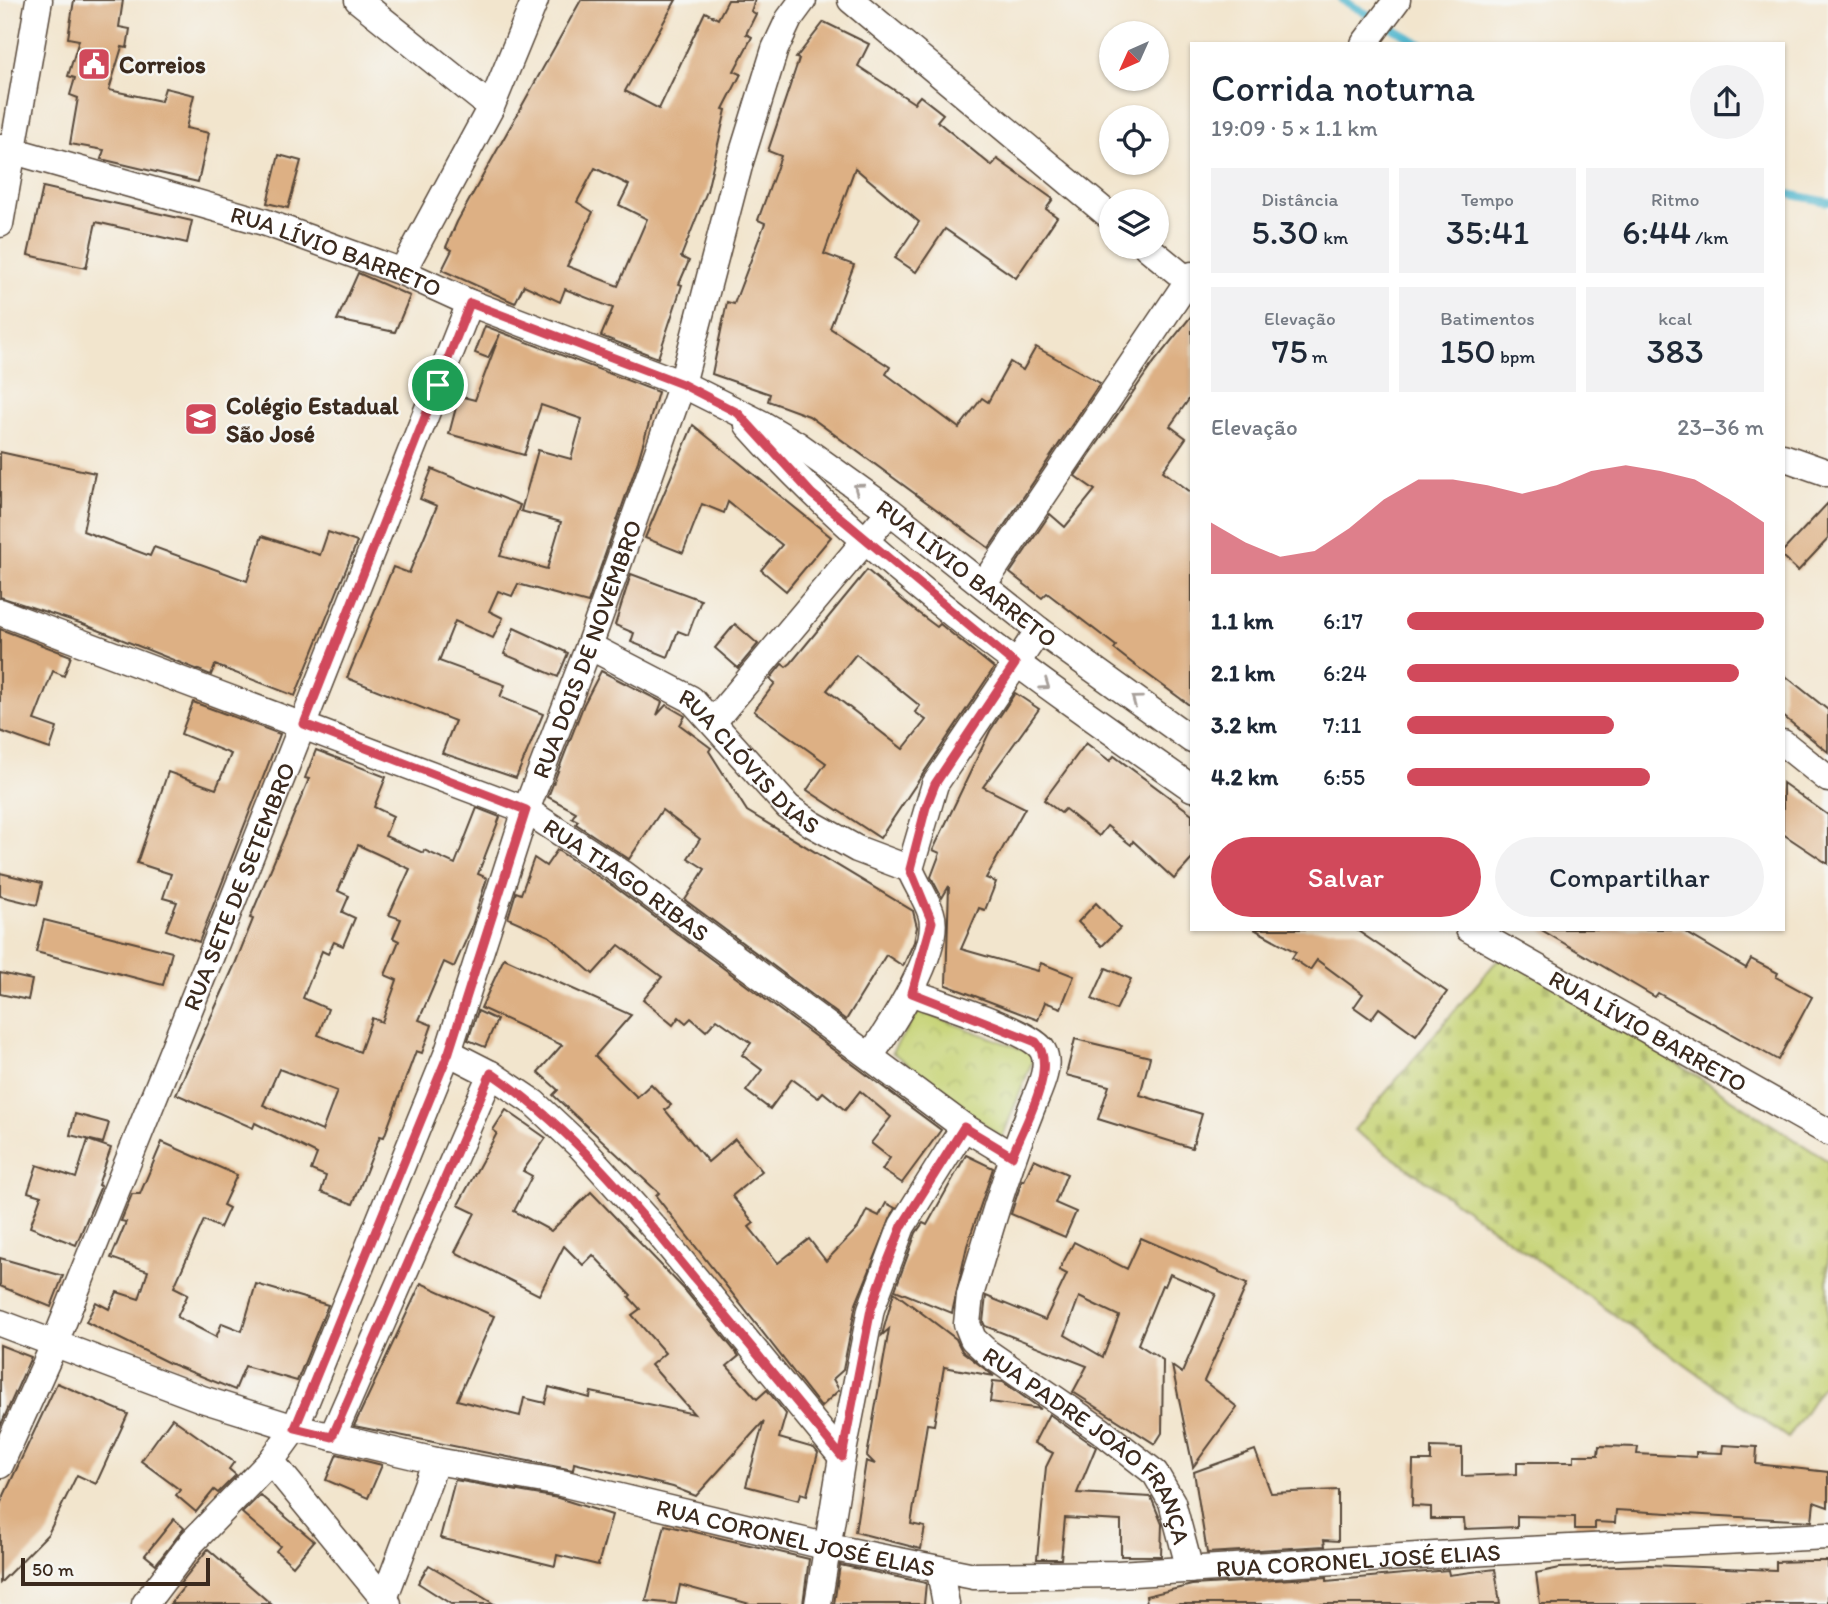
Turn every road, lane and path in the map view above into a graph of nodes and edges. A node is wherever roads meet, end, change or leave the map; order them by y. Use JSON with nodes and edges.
{"nodes":[{"id":1,"x":39,"y":0,"type":"edge"},
{"id":2,"x":358,"y":0,"type":"edge"},
{"id":3,"x":535,"y":0,"type":"edge"},
{"id":4,"x":803,"y":0,"type":"edge"},
{"id":5,"x":851,"y":0,"type":"edge"},
{"id":6,"x":1397,"y":0,"type":"edge"},
{"id":7,"x":1366,"y":42,"type":"edge"},
{"id":8,"x":491,"y":107,"type":"junction"},
{"id":9,"x":6,"y":150,"type":"edge"},
{"id":10,"x":1099,"y":207,"type":"edge"},
{"id":11,"x":0,"y":224,"type":"edge"},
{"id":12,"x":1163,"y":259,"type":"edge"},
{"id":13,"x":401,"y":272,"type":"junction"},
{"id":14,"x":1190,"y":280,"type":"edge"},
{"id":15,"x":470,"y":303,"type":"junction"},
{"id":16,"x":682,"y":384,"type":"junction"},
{"id":17,"x":738,"y":413,"type":"junction"},
{"id":18,"x":1785,"y":458,"type":"edge"},
{"id":19,"x":1828,"y":473,"type":"edge"},
{"id":20,"x":890,"y":511,"type":"junction"},
{"id":21,"x":864,"y":539,"type":"junction"},
{"id":22,"x":983,"y":586,"type":"junction"},
{"id":23,"x":0,"y":612,"type":"edge"},
{"id":24,"x":1039,"y":630,"type":"junction"},
{"id":25,"x":589,"y":646,"type":"junction"},
{"id":26,"x":1015,"y":664,"type":"junction"},
{"id":27,"x":714,"y":721,"type":"junction"},
{"id":28,"x":304,"y":724,"type":"junction"},
{"id":29,"x":1190,"y":739,"type":"edge"},
{"id":30,"x":1785,"y":745,"type":"edge"},
{"id":31,"x":1828,"y":779,"type":"edge"},
{"id":32,"x":1190,"y":787,"type":"edge"},
{"id":33,"x":526,"y":810,"type":"junction"},
{"id":34,"x":910,"y":869,"type":"junction"},
{"id":35,"x":1472,"y":931,"type":"edge"},
{"id":36,"x":912,"y":993,"type":"junction"},
{"id":37,"x":449,"y":1052,"type":"junction"},
{"id":38,"x":871,"y":1055,"type":"junction"},
{"id":39,"x":491,"y":1073,"type":"junction"},
{"id":40,"x":964,"y":1127,"type":"junction"},
{"id":41,"x":1828,"y":1132,"type":"edge"},
{"id":42,"x":1012,"y":1156,"type":"junction"},
{"id":43,"x":0,"y":1323,"type":"edge"},
{"id":44,"x":54,"y":1345,"type":"junction"},
{"id":45,"x":295,"y":1428,"type":"junction"},
{"id":46,"x":332,"y":1437,"type":"junction"},
{"id":47,"x":842,"y":1457,"type":"junction"},
{"id":48,"x":271,"y":1461,"type":"junction"},
{"id":49,"x":436,"y":1461,"type":"junction"},
{"id":50,"x":0,"y":1465,"type":"edge"},
{"id":51,"x":1828,"y":1536,"type":"edge"},
{"id":52,"x":830,"y":1547,"type":"junction"},
{"id":53,"x":1190,"y":1570,"type":"junction"},
{"id":54,"x":940,"y":1572,"type":"junction"},
{"id":55,"x":386,"y":1602,"type":"edge"},
{"id":56,"x":145,"y":1604,"type":"edge"},
{"id":57,"x":818,"y":1604,"type":"edge"},
{"id":58,"x":946,"y":1604,"type":"edge"}],
"edges":[{"from":1,"to":9,"type":"street"},
{"from":2,"to":8,"type":"street"},
{"from":3,"to":8,"type":"street"},
{"from":4,"to":16,"type":"street","name":"RUA DOIS DE NOVEMBRO"},
{"from":5,"to":10,"type":"street"},
{"from":6,"to":7,"type":"street"},
{"from":8,"to":13,"type":"street"},
{"from":9,"to":11,"type":"street"},
{"from":9,"to":13,"type":"street","name":"RUA LÍVIO BARRETO"},
{"from":12,"to":14,"type":"street"},
{"from":13,"to":15,"type":"street","name":"RUA LÍVIO BARRETO"},
{"from":14,"to":22,"type":"street"},
{"from":15,"to":16,"type":"street","name":"RUA LÍVIO BARRETO"},
{"from":15,"to":28,"type":"street","name":"RUA SETE DE SETEMBRO"},
{"from":16,"to":17,"type":"street","name":"RUA LÍVIO BARRETO"},
{"from":16,"to":25,"type":"street","name":"RUA DOIS DE NOVEMBRO"},
{"from":20,"to":17,"type":"street","name":"RUA LÍVIO BARRETO","one_way":true},
{"from":17,"to":21,"type":"street","name":"RUA LÍVIO BARRETO"},
{"from":18,"to":19,"type":"street"},
{"from":20,"to":21,"type":"street"},
{"from":20,"to":22,"type":"street","name":"RUA LÍVIO BARRETO"},
{"from":21,"to":26,"type":"street","name":"RUA LÍVIO BARRETO"},
{"from":21,"to":27,"type":"street"},
{"from":22,"to":24,"type":"street","name":"RUA LÍVIO BARRETO"},
{"from":23,"to":28,"type":"street","name":"RUA TIAGO RIBAS"},
{"from":24,"to":26,"type":"street"},
{"from":29,"to":24,"type":"street","name":"RUA LÍVIO BARRETO","one_way":true},
{"from":25,"to":27,"type":"street","name":"RUA CLÓVIS DIAS"},
{"from":25,"to":33,"type":"street","name":"RUA DOIS DE NOVEMBRO"},
{"from":26,"to":32,"type":"street","name":"RUA LÍVIO BARRETO","one_way":true},
{"from":26,"to":34,"type":"street"},
{"from":27,"to":34,"type":"street","name":"RUA CLÓVIS DIAS"},
{"from":28,"to":33,"type":"street","name":"RUA TIAGO RIBAS"},
{"from":28,"to":44,"type":"street","name":"RUA SETE DE SETEMBRO"},
{"from":30,"to":31,"type":"street"},
{"from":33,"to":37,"type":"street","name":"RUA DOIS DE NOVEMBRO"},
{"from":33,"to":38,"type":"street","name":"RUA TIAGO RIBAS"},
{"from":34,"to":36,"type":"street"},
{"from":35,"to":41,"type":"street","name":"RUA LÍVIO BARRETO"},
{"from":36,"to":38,"type":"street"},
{"from":36,"to":42,"type":"street","name":"RUA PADRE JOÃO FRANÇA"},
{"from":37,"to":39,"type":"street"},
{"from":37,"to":45,"type":"street","name":"RUA DOIS DE NOVEMBRO"},
{"from":38,"to":40,"type":"street","name":"RUA TIAGO RIBAS"},
{"from":39,"to":46,"type":"street"},
{"from":39,"to":47,"type":"street"},
{"from":40,"to":42,"type":"street","name":"RUA TIAGO RIBAS"},
{"from":40,"to":47,"type":"street"},
{"from":42,"to":53,"type":"street","name":"RUA PADRE JOÃO FRANÇA"},
{"from":43,"to":44,"type":"street","name":"RUA CORONEL JOSÉ ELIAS"},
{"from":44,"to":45,"type":"street","name":"RUA CORONEL JOSÉ ELIAS"},
{"from":44,"to":50,"type":"street","name":"RUA SETE DE SETEMBRO"},
{"from":45,"to":46,"type":"street","name":"RUA CORONEL JOSÉ ELIAS"},
{"from":45,"to":48,"type":"street","name":"RUA DOIS DE NOVEMBRO"},
{"from":46,"to":49,"type":"street","name":"RUA CORONEL JOSÉ ELIAS"},
{"from":47,"to":52,"type":"street"},
{"from":48,"to":55,"type":"street"},
{"from":48,"to":56,"type":"street","name":"RUA DOIS DE NOVEMBRO"},
{"from":49,"to":52,"type":"street","name":"RUA CORONEL JOSÉ ELIAS"},
{"from":49,"to":55,"type":"street"},
{"from":51,"to":53,"type":"street","name":"RUA CORONEL JOSÉ ELIAS"},
{"from":52,"to":54,"type":"street","name":"RUA CORONEL JOSÉ ELIAS"},
{"from":52,"to":57,"type":"street"},
{"from":53,"to":54,"type":"street","name":"RUA CORONEL JOSÉ ELIAS"},
{"from":54,"to":58,"type":"street"}]}
